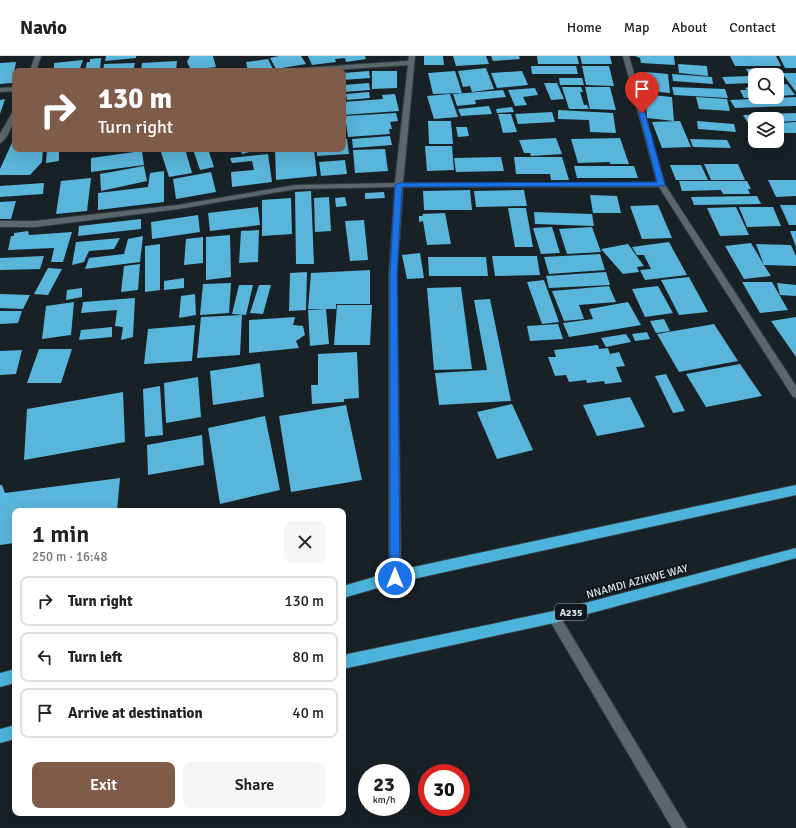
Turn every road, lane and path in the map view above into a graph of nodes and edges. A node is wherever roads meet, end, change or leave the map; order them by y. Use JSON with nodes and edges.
{"nodes":[{"id":1,"x":38,"y":56,"type":"edge"},
{"id":2,"x":626,"y":56,"type":"edge"},
{"id":3,"x":411,"y":60,"type":"edge"},
{"id":4,"x":35,"y":68,"type":"edge"},
{"id":5,"x":322,"y":68,"type":"edge"},
{"id":6,"x":12,"y":89,"type":"edge"},
{"id":7,"x":0,"y":90,"type":"edge"},
{"id":8,"x":12,"y":119,"type":"edge"},
{"id":9,"x":0,"y":141,"type":"edge"},
{"id":10,"x":399,"y":185,"type":"junction"},
{"id":11,"x":662,"y":185,"type":"junction"},
{"id":12,"x":0,"y":224,"type":"edge"},
{"id":13,"x":796,"y":394,"type":"edge"},
{"id":14,"x":796,"y":490,"type":"edge"},
{"id":15,"x":796,"y":553,"type":"edge"},
{"id":16,"x":395,"y":578,"type":"junction"},
{"id":17,"x":346,"y":591,"type":"edge"},
{"id":18,"x":554,"y":617,"type":"junction"},
{"id":19,"x":346,"y":661,"type":"edge"},
{"id":20,"x":12,"y":677,"type":"edge"},
{"id":21,"x":0,"y":680,"type":"edge"},
{"id":22,"x":12,"y":733,"type":"edge"},
{"id":23,"x":0,"y":736,"type":"edge"},
{"id":24,"x":680,"y":828,"type":"edge"}],
"edges":[{"from":1,"to":4,"type":"street"},
{"from":2,"to":11,"type":"street"},
{"from":3,"to":5,"type":"street"},
{"from":3,"to":10,"type":"street"},
{"from":6,"to":7,"type":"street"},
{"from":8,"to":9,"type":"street"},
{"from":10,"to":11,"type":"street"},
{"from":10,"to":12,"type":"street"},
{"from":10,"to":16,"type":"street"},
{"from":11,"to":13,"type":"street"},
{"from":14,"to":16,"type":"highway"},
{"from":15,"to":18,"type":"highway","name":"NNAMDI AZIKWE WAY","number":"A235"},
{"from":16,"to":17,"type":"highway"},
{"from":18,"to":19,"type":"highway","name":"NNAMDI AZIKWE WAY","number":"A235"},
{"from":18,"to":24,"type":"street"},
{"from":20,"to":21,"type":"highway"},
{"from":22,"to":23,"type":"highway"}]}
